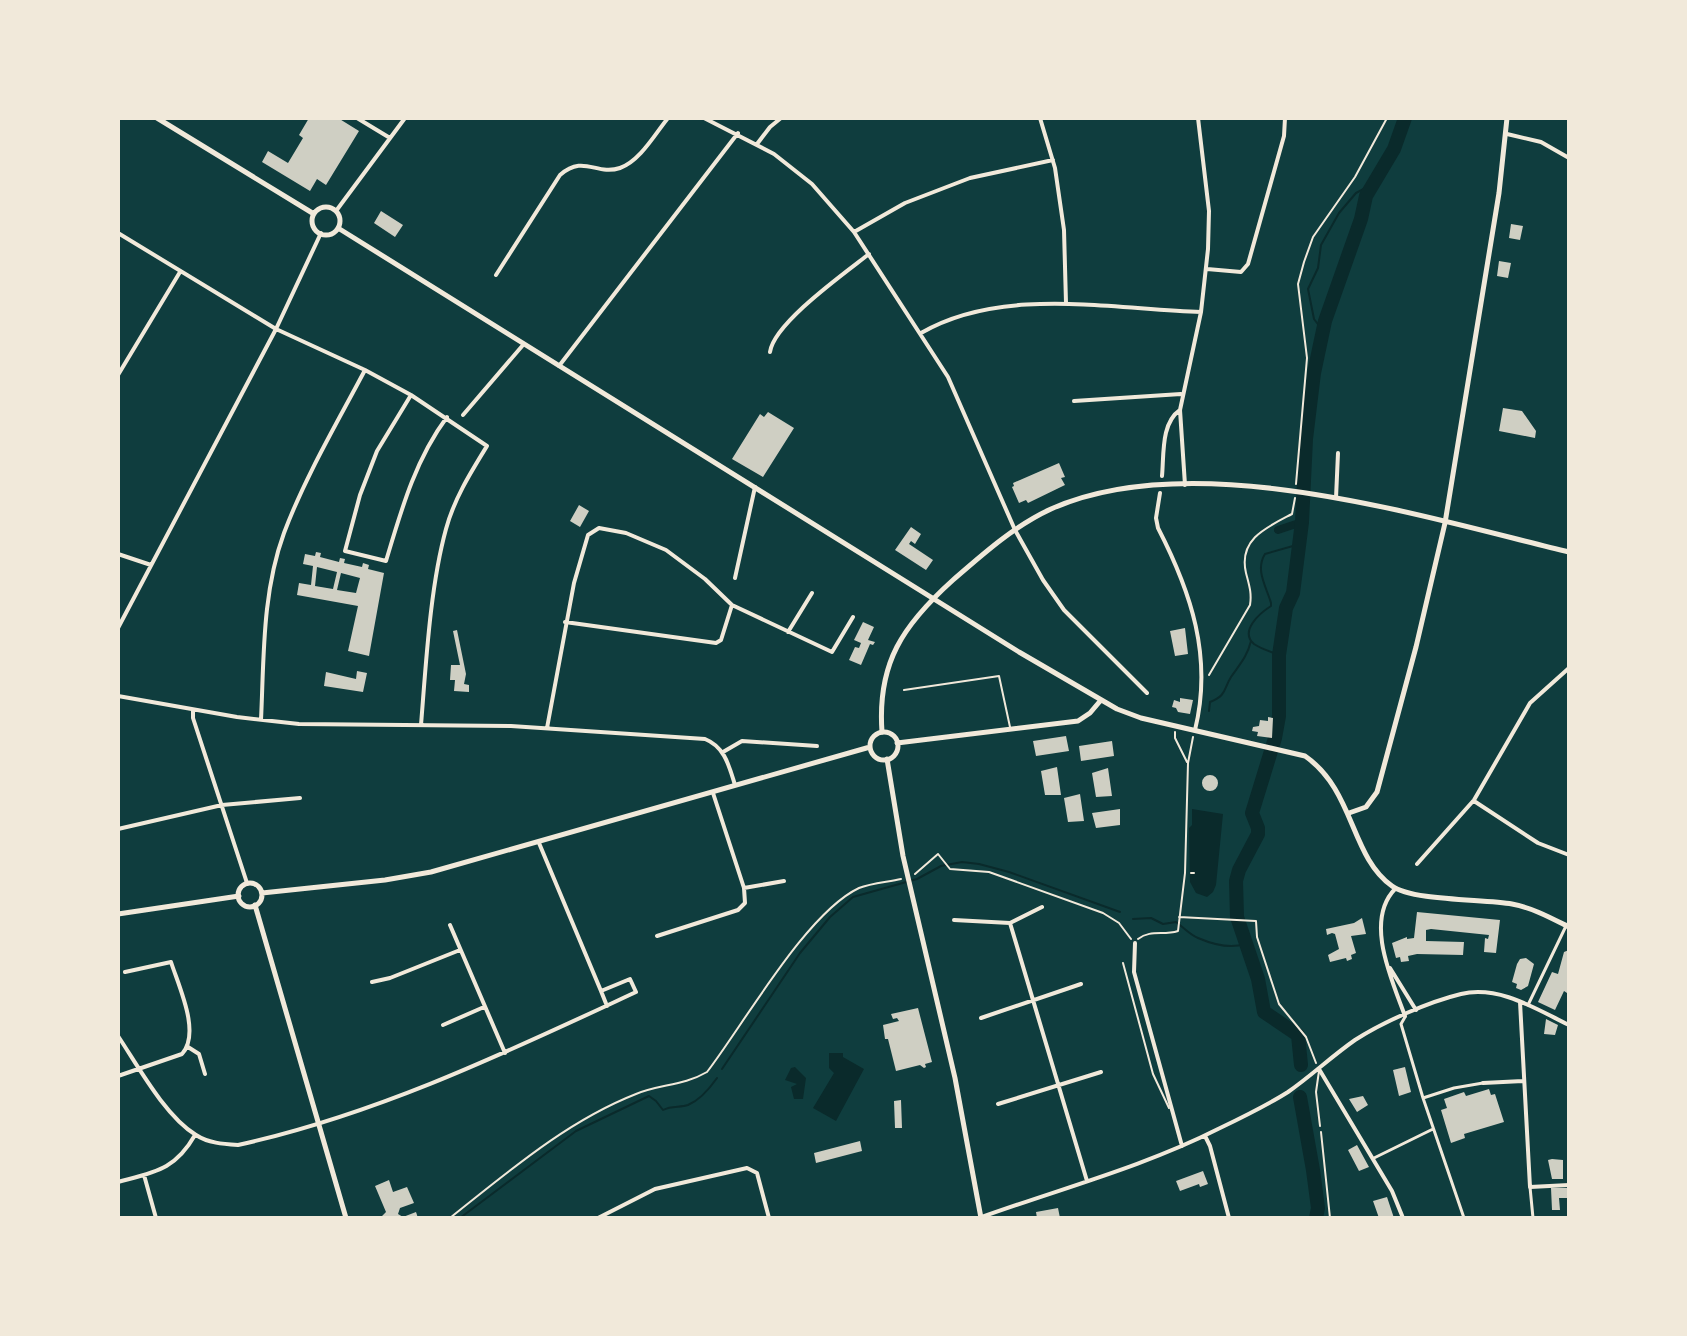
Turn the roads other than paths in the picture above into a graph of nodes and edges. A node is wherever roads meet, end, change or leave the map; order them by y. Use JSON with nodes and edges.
{"nodes":[{"id":1,"x":157,"y":118,"type":"edge"},
{"id":2,"x":357,"y":118,"type":"edge"},
{"id":3,"x":405,"y":118,"type":"edge"},
{"id":4,"x":668,"y":118,"type":"edge"},
{"id":5,"x":704,"y":118,"type":"edge"},
{"id":6,"x":781,"y":118,"type":"edge"},
{"id":7,"x":1040,"y":118,"type":"edge"},
{"id":8,"x":1198,"y":118,"type":"edge"},
{"id":9,"x":1285,"y":118,"type":"edge"},
{"id":10,"x":1507,"y":118,"type":"edge"},
{"id":11,"x":738,"y":133,"type":"junction"},
{"id":12,"x":1507,"y":134,"type":"junction"},
{"id":13,"x":390,"y":138,"type":"junction"},
{"id":14,"x":757,"y":144,"type":"junction"},
{"id":15,"x":1569,"y":158,"type":"edge"},
{"id":16,"x":1053,"y":160,"type":"junction"},
{"id":17,"x":336,"y":211,"type":"junction"},
{"id":18,"x":314,"y":214,"type":"junction"},
{"id":19,"x":338,"y":228,"type":"junction"},
{"id":20,"x":854,"y":232,"type":"junction"},
{"id":21,"x":118,"y":233,"type":"edge"},
{"id":22,"x":321,"y":233,"type":"junction"},
{"id":23,"x":870,"y":254,"type":"junction"},
{"id":24,"x":1207,"y":269,"type":"junction"},
{"id":25,"x":180,"y":272,"type":"junction"},
{"id":26,"x":496,"y":275,"type":"dead end"},
{"id":27,"x":1066,"y":303,"type":"junction"},
{"id":28,"x":1201,"y":312,"type":"junction"},
{"id":29,"x":276,"y":329,"type":"junction"},
{"id":30,"x":921,"y":333,"type":"junction"},
{"id":31,"x":523,"y":345,"type":"junction"},
{"id":32,"x":770,"y":352,"type":"dead end"},
{"id":33,"x":559,"y":367,"type":"junction"},
{"id":34,"x":365,"y":370,"type":"junction"},
{"id":35,"x":118,"y":375,"type":"edge"},
{"id":36,"x":1181,"y":394,"type":"junction"},
{"id":37,"x":411,"y":395,"type":"junction"},
{"id":38,"x":1074,"y":401,"type":"dead end"},
{"id":39,"x":1180,"y":410,"type":"junction"},
{"id":40,"x":463,"y":415,"type":"dead end"},
{"id":41,"x":447,"y":417,"type":"junction"},
{"id":42,"x":1338,"y":453,"type":"dead end"},
{"id":43,"x":1162,"y":476,"type":"dead end"},
{"id":44,"x":1185,"y":485,"type":"junction"},
{"id":45,"x":755,"y":487,"type":"junction"},
{"id":46,"x":1160,"y":493,"type":"dead end"},
{"id":47,"x":1336,"y":498,"type":"junction"},
{"id":48,"x":1445,"y":523,"type":"junction"},
{"id":49,"x":1015,"y":530,"type":"junction"},
{"id":50,"x":1569,"y":552,"type":"edge"},
{"id":51,"x":118,"y":554,"type":"edge"},
{"id":52,"x":151,"y":565,"type":"junction"},
{"id":53,"x":735,"y":578,"type":"dead end"},
{"id":54,"x":812,"y":593,"type":"dead end"},
{"id":55,"x":933,"y":598,"type":"junction"},
{"id":56,"x":732,"y":605,"type":"junction"},
{"id":57,"x":853,"y":617,"type":"dead end"},
{"id":58,"x":565,"y":622,"type":"junction"},
{"id":59,"x":118,"y":628,"type":"edge"},
{"id":60,"x":788,"y":632,"type":"junction"},
{"id":61,"x":1569,"y":668,"type":"edge"},
{"id":62,"x":904,"y":690,"type":"dead end"},
{"id":63,"x":1147,"y":693,"type":"dead end"},
{"id":64,"x":118,"y":696,"type":"edge"},
{"id":65,"x":1101,"y":700,"type":"junction"},
{"id":66,"x":193,"y":710,"type":"junction"},
{"id":67,"x":261,"y":720,"type":"junction"},
{"id":68,"x":421,"y":725,"type":"junction"},
{"id":69,"x":547,"y":728,"type":"junction"},
{"id":70,"x":1010,"y":728,"type":"junction"},
{"id":71,"x":1195,"y":731,"type":"junction"},
{"id":72,"x":882,"y":732,"type":"junction"},
{"id":73,"x":897,"y":743,"type":"junction"},
{"id":74,"x":817,"y":746,"type":"dead end"},
{"id":75,"x":870,"y":747,"type":"junction"},
{"id":76,"x":723,"y":752,"type":"junction"},
{"id":77,"x":887,"y":759,"type":"junction"},
{"id":78,"x":736,"y":787,"type":"junction"},
{"id":79,"x":713,"y":793,"type":"junction"},
{"id":80,"x":300,"y":798,"type":"dead end"},
{"id":81,"x":1474,"y":800,"type":"junction"},
{"id":82,"x":222,"y":805,"type":"junction"},
{"id":83,"x":1349,"y":813,"type":"junction"},
{"id":84,"x":118,"y":829,"type":"edge"},
{"id":85,"x":539,"y":843,"type":"junction"},
{"id":86,"x":1569,"y":855,"type":"edge"},
{"id":87,"x":1417,"y":864,"type":"dead end"},
{"id":88,"x":784,"y":881,"type":"dead end"},
{"id":89,"x":247,"y":883,"type":"junction"},
{"id":90,"x":744,"y":888,"type":"junction"},
{"id":91,"x":1395,"y":889,"type":"junction"},
{"id":92,"x":262,"y":893,"type":"junction"},
{"id":93,"x":239,"y":896,"type":"junction"},
{"id":94,"x":255,"y":905,"type":"junction"},
{"id":95,"x":1042,"y":907,"type":"dead end"},
{"id":96,"x":118,"y":914,"type":"edge"},
{"id":97,"x":954,"y":920,"type":"dead end"},
{"id":98,"x":1010,"y":923,"type":"junction"},
{"id":99,"x":450,"y":925,"type":"dead end"},
{"id":100,"x":1567,"y":926,"type":"edge"},
{"id":101,"x":657,"y":936,"type":"dead end"},
{"id":102,"x":1135,"y":943,"type":"road end"},
{"id":103,"x":460,"y":950,"type":"junction"},
{"id":104,"x":1123,"y":963,"type":"dead end"},
{"id":105,"x":1387,"y":963,"type":"junction"},
{"id":106,"x":125,"y":972,"type":"dead end"},
{"id":107,"x":372,"y":982,"type":"dead end"},
{"id":108,"x":1081,"y":984,"type":"dead end"},
{"id":109,"x":601,"y":991,"type":"junction"},
{"id":110,"x":1033,"y":1002,"type":"junction"},
{"id":111,"x":1520,"y":1002,"type":"junction"},
{"id":112,"x":1528,"y":1005,"type":"junction"},
{"id":113,"x":607,"y":1006,"type":"junction"},
{"id":114,"x":484,"y":1007,"type":"junction"},
{"id":115,"x":1416,"y":1010,"type":"junction"},
{"id":116,"x":1405,"y":1016,"type":"junction"},
{"id":117,"x":981,"y":1018,"type":"dead end"},
{"id":118,"x":443,"y":1025,"type":"dead end"},
{"id":119,"x":1569,"y":1025,"type":"edge"},
{"id":120,"x":118,"y":1036,"type":"edge"},
{"id":121,"x":188,"y":1047,"type":"junction"},
{"id":122,"x":505,"y":1053,"type":"junction"},
{"id":123,"x":1319,"y":1069,"type":"junction"},
{"id":124,"x":140,"y":1070,"type":"junction"},
{"id":125,"x":1101,"y":1072,"type":"dead end"},
{"id":126,"x":205,"y":1074,"type":"dead end"},
{"id":127,"x":118,"y":1076,"type":"edge"},
{"id":128,"x":1523,"y":1081,"type":"junction"},
{"id":129,"x":1483,"y":1083,"type":"joint"},
{"id":130,"x":1058,"y":1088,"type":"junction"},
{"id":131,"x":1423,"y":1098,"type":"junction"},
{"id":132,"x":998,"y":1104,"type":"dead end"},
{"id":133,"x":1175,"y":1115,"type":"junction"},
{"id":134,"x":318,"y":1123,"type":"junction"},
{"id":135,"x":1320,"y":1126,"type":"road end"},
{"id":136,"x":1433,"y":1129,"type":"junction"},
{"id":137,"x":195,"y":1135,"type":"junction"},
{"id":138,"x":1205,"y":1136,"type":"junction"},
{"id":139,"x":1182,"y":1146,"type":"junction"},
{"id":140,"x":1374,"y":1158,"type":"junction"},
{"id":141,"x":144,"y":1175,"type":"junction"},
{"id":142,"x":118,"y":1180,"type":"edge"},
{"id":143,"x":1087,"y":1181,"type":"junction"},
{"id":144,"x":1569,"y":1185,"type":"edge"},
{"id":145,"x":1530,"y":1187,"type":"junction"},
{"id":146,"x":156,"y":1218,"type":"edge"},
{"id":147,"x":346,"y":1218,"type":"edge"},
{"id":148,"x":598,"y":1218,"type":"edge"},
{"id":149,"x":769,"y":1218,"type":"edge"},
{"id":150,"x":980,"y":1218,"type":"edge"},
{"id":151,"x":1229,"y":1218,"type":"edge"},
{"id":152,"x":1403,"y":1218,"type":"edge"},
{"id":153,"x":1464,"y":1218,"type":"edge"},
{"id":154,"x":1533,"y":1218,"type":"edge"}],
"edges":[{"from":1,"to":18,"type":"main road"},
{"from":2,"to":13,"type":"street"},
{"from":3,"to":13,"type":"street"},
{"from":4,"to":26,"type":"street"},
{"from":5,"to":11,"type":"street"},
{"from":6,"to":14,"type":"street"},
{"from":7,"to":16,"type":"street"},
{"from":8,"to":24,"type":"street"},
{"from":9,"to":24,"type":"street"},
{"from":10,"to":12,"type":"main road"},
{"from":11,"to":14,"type":"street"},
{"from":11,"to":33,"type":"street"},
{"from":12,"to":15,"type":"street"},
{"from":12,"to":48,"type":"main road"},
{"from":13,"to":17,"type":"street"},
{"from":14,"to":20,"type":"street"},
{"from":16,"to":20,"type":"street"},
{"from":16,"to":27,"type":"street"},
{"from":17,"to":18,"type":"main road"},
{"from":17,"to":19,"type":"main road"},
{"from":18,"to":22,"type":"main road"},
{"from":19,"to":22,"type":"main road"},
{"from":19,"to":31,"type":"main road"},
{"from":20,"to":23,"type":"street"},
{"from":21,"to":25,"type":"street"},
{"from":22,"to":29,"type":"street"},
{"from":23,"to":30,"type":"street"},
{"from":23,"to":32,"type":"street"},
{"from":24,"to":28,"type":"street"},
{"from":25,"to":29,"type":"street"},
{"from":25,"to":35,"type":"street"},
{"from":27,"to":28,"type":"street"},
{"from":27,"to":30,"type":"street"},
{"from":28,"to":36,"type":"street"},
{"from":29,"to":34,"type":"street"},
{"from":29,"to":52,"type":"street"},
{"from":30,"to":49,"type":"street"},
{"from":31,"to":33,"type":"main road"},
{"from":31,"to":40,"type":"street"},
{"from":33,"to":45,"type":"main road"},
{"from":34,"to":37,"type":"street"},
{"from":34,"to":67,"type":"street"},
{"from":36,"to":38,"type":"street"},
{"from":36,"to":39,"type":"street"},
{"from":37,"to":41,"type":"street"},
{"from":37,"to":41,"type":"street"},
{"from":39,"to":43,"type":"street"},
{"from":39,"to":44,"type":"street"},
{"from":41,"to":68,"type":"street"},
{"from":42,"to":47,"type":"street"},
{"from":44,"to":47,"type":"main road"},
{"from":44,"to":49,"type":"main road"},
{"from":45,"to":53,"type":"street"},
{"from":45,"to":55,"type":"main road"},
{"from":46,"to":71,"type":"street"},
{"from":47,"to":48,"type":"main road"},
{"from":48,"to":50,"type":"main road"},
{"from":48,"to":83,"type":"main road"},
{"from":49,"to":55,"type":"main road"},
{"from":49,"to":63,"type":"street"},
{"from":51,"to":52,"type":"street"},
{"from":52,"to":59,"type":"street"},
{"from":54,"to":60,"type":"street"},
{"from":55,"to":65,"type":"main road"},
{"from":55,"to":72,"type":"main road"},
{"from":56,"to":58,"type":"street"},
{"from":56,"to":58,"type":"street"},
{"from":56,"to":60,"type":"street"},
{"from":57,"to":60,"type":"street"},
{"from":58,"to":69,"type":"street"},
{"from":61,"to":81,"type":"street"},
{"from":62,"to":70,"type":"lane"},
{"from":64,"to":66,"type":"street"},
{"from":65,"to":70,"type":"main road"},
{"from":65,"to":71,"type":"main road"},
{"from":66,"to":67,"type":"street"},
{"from":66,"to":82,"type":"street"},
{"from":67,"to":68,"type":"street"},
{"from":68,"to":69,"type":"street"},
{"from":69,"to":76,"type":"street"},
{"from":70,"to":73,"type":"main road"},
{"from":71,"to":83,"type":"main road"},
{"from":72,"to":73,"type":"main road"},
{"from":72,"to":75,"type":"main road"},
{"from":73,"to":77,"type":"main road"},
{"from":74,"to":76,"type":"street"},
{"from":75,"to":77,"type":"main road"},
{"from":75,"to":78,"type":"main road"},
{"from":76,"to":78,"type":"street"},
{"from":77,"to":150,"type":"main road"},
{"from":78,"to":79,"type":"main road"},
{"from":79,"to":85,"type":"main road"},
{"from":79,"to":90,"type":"street"},
{"from":80,"to":82,"type":"street"},
{"from":81,"to":86,"type":"street"},
{"from":81,"to":87,"type":"street"},
{"from":82,"to":84,"type":"street"},
{"from":82,"to":89,"type":"street"},
{"from":83,"to":91,"type":"main road"},
{"from":85,"to":92,"type":"main road"},
{"from":85,"to":109,"type":"street"},
{"from":88,"to":90,"type":"street"},
{"from":89,"to":92,"type":"main road"},
{"from":89,"to":93,"type":"main road"},
{"from":90,"to":101,"type":"street"},
{"from":91,"to":100,"type":"main road"},
{"from":91,"to":105,"type":"street"},
{"from":92,"to":94,"type":"main road"},
{"from":93,"to":94,"type":"main road"},
{"from":93,"to":96,"type":"main road"},
{"from":94,"to":134,"type":"main road"},
{"from":95,"to":98,"type":"street"},
{"from":97,"to":98,"type":"street"},
{"from":98,"to":110,"type":"street"},
{"from":99,"to":103,"type":"street"},
{"from":100,"to":112,"type":"street"},
{"from":102,"to":133,"type":"street"},
{"from":103,"to":107,"type":"street"},
{"from":103,"to":114,"type":"street"},
{"from":104,"to":133,"type":"lane"},
{"from":105,"to":115,"type":"street"},
{"from":105,"to":116,"type":"street"},
{"from":106,"to":121,"type":"street"},
{"from":108,"to":110,"type":"street"},
{"from":109,"to":113,"type":"street"},
{"from":109,"to":113,"type":"street"},
{"from":110,"to":117,"type":"street"},
{"from":110,"to":130,"type":"street"},
{"from":111,"to":112,"type":"street"},
{"from":111,"to":115,"type":"street"},
{"from":111,"to":128,"type":"street"},
{"from":112,"to":119,"type":"street"},
{"from":113,"to":122,"type":"street"},
{"from":114,"to":118,"type":"street"},
{"from":114,"to":122,"type":"street"},
{"from":115,"to":116,"type":"street"},
{"from":116,"to":123,"type":"street"},
{"from":116,"to":131,"type":"street"},
{"from":120,"to":124,"type":"street"},
{"from":121,"to":124,"type":"street"},
{"from":121,"to":126,"type":"street"},
{"from":122,"to":134,"type":"street"},
{"from":123,"to":135,"type":"lane"},
{"from":123,"to":138,"type":"street"},
{"from":123,"to":140,"type":"street"},
{"from":124,"to":127,"type":"street"},
{"from":124,"to":137,"type":"street"},
{"from":125,"to":130,"type":"street"},
{"from":128,"to":129,"type":"street"},
{"from":128,"to":145,"type":"street"},
{"from":129,"to":131,"type":"street"},
{"from":130,"to":132,"type":"street"},
{"from":130,"to":143,"type":"street"},
{"from":131,"to":136,"type":"street"},
{"from":133,"to":139,"type":"street"},
{"from":134,"to":137,"type":"street"},
{"from":134,"to":147,"type":"main road"},
{"from":136,"to":140,"type":"street"},
{"from":136,"to":153,"type":"street"},
{"from":137,"to":141,"type":"street"},
{"from":138,"to":139,"type":"street"},
{"from":138,"to":151,"type":"street"},
{"from":139,"to":143,"type":"street"},
{"from":140,"to":152,"type":"street"},
{"from":141,"to":142,"type":"street"},
{"from":141,"to":146,"type":"street"},
{"from":143,"to":150,"type":"street"},
{"from":144,"to":145,"type":"street"},
{"from":145,"to":154,"type":"street"},
{"from":148,"to":149,"type":"street"}]}
